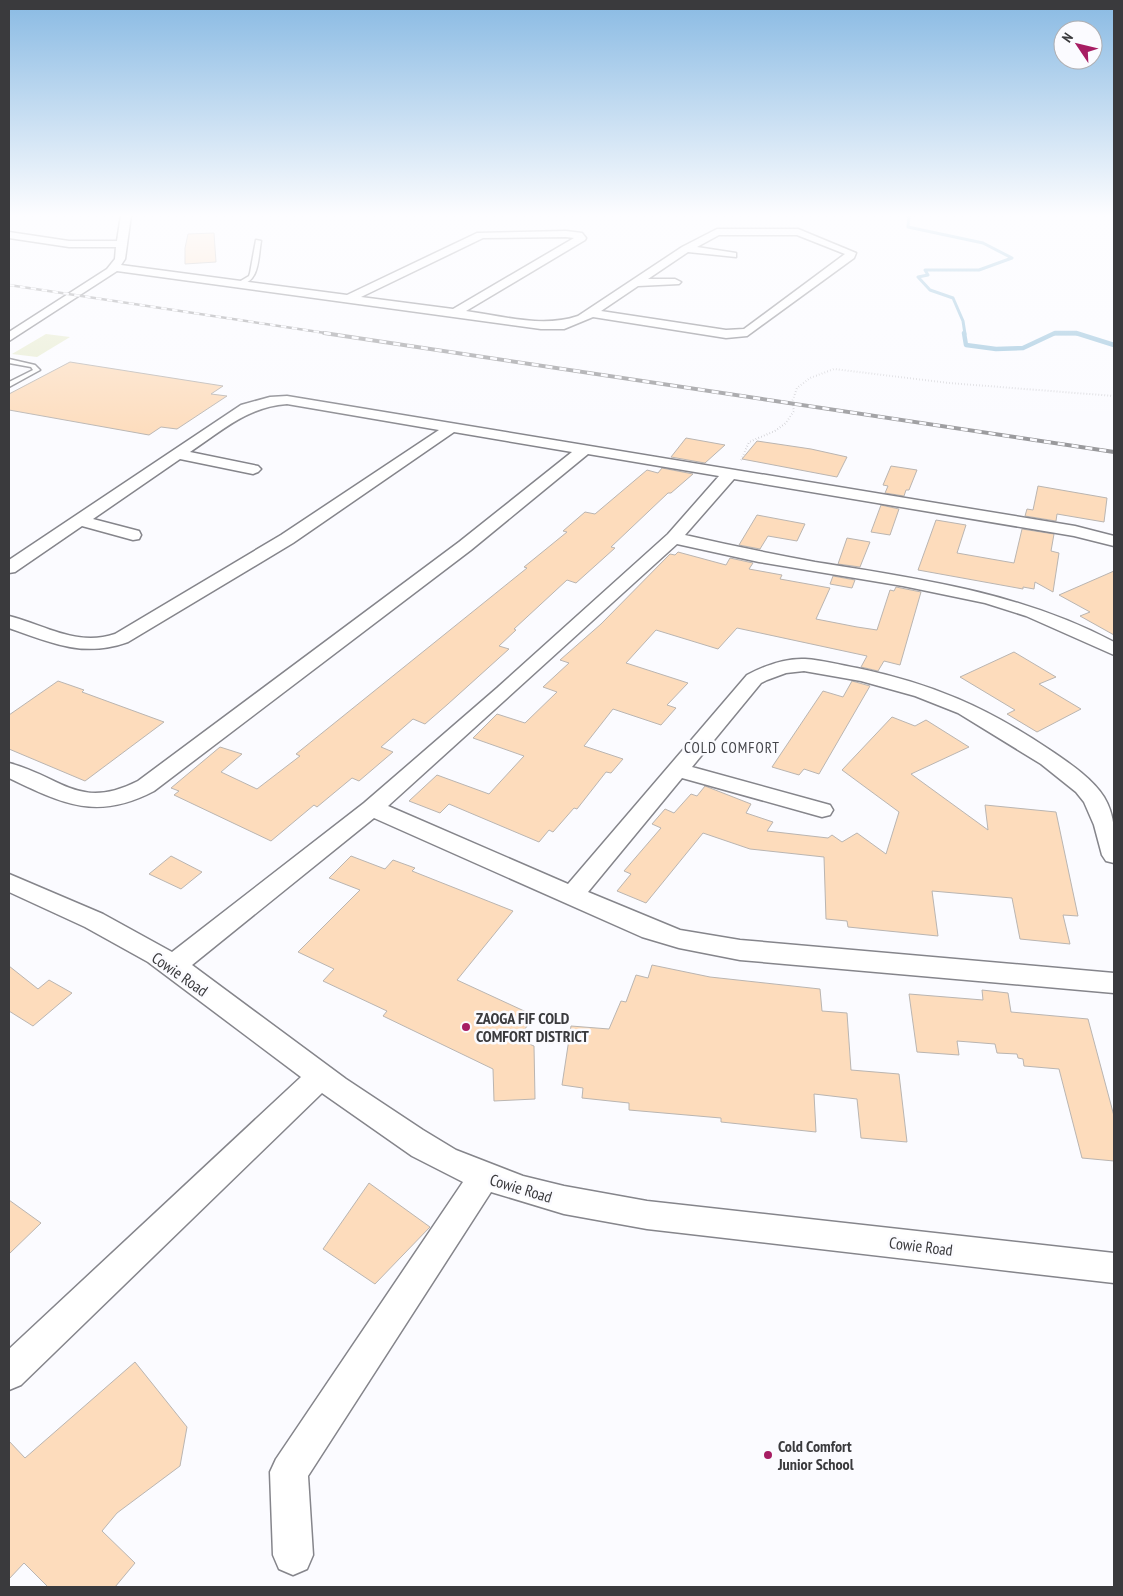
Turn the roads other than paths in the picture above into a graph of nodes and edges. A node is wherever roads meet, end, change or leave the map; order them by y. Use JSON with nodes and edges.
{"nodes":[{"id":1,"x":81,"y":289,"type":"edge"},
{"id":2,"x":292,"y":289,"type":"edge"},
{"id":3,"x":368,"y":289,"type":"edge"},
{"id":4,"x":495,"y":289,"type":"edge"},
{"id":5,"x":624,"y":289,"type":"edge"},
{"id":6,"x":805,"y":289,"type":"edge"},
{"id":7,"x":350,"y":298,"type":"junction"},
{"id":8,"x":456,"y":313,"type":"junction"},
{"id":9,"x":590,"y":313,"type":"junction"},
{"id":10,"x":9,"y":337,"type":"edge"},
{"id":11,"x":9,"y":361,"type":"edge"},
{"id":12,"x":9,"y":385,"type":"edge"},
{"id":13,"x":452,"y":427,"type":"junction"},
{"id":14,"x":584,"y":450,"type":"junction"},
{"id":15,"x":177,"y":454,"type":"junction"},
{"id":16,"x":253,"y":469,"type":"dead end"},
{"id":17,"x":730,"y":474,"type":"junction"},
{"id":18,"x":78,"y":520,"type":"junction"},
{"id":19,"x":134,"y":535,"type":"dead end"},
{"id":20,"x":674,"y":538,"type":"junction"},
{"id":21,"x":1114,"y":542,"type":"edge"},
{"id":22,"x":9,"y":568,"type":"edge"},
{"id":23,"x":9,"y":622,"type":"edge"},
{"id":24,"x":1114,"y":649,"type":"edge"},
{"id":25,"x":9,"y":770,"type":"edge"},
{"id":26,"x":678,"y":770,"type":"junction"},
{"id":27,"x":372,"y":808,"type":"junction"},
{"id":28,"x":822,"y":810,"type":"dead end"},
{"id":29,"x":1114,"y":855,"type":"edge"},
{"id":30,"x":9,"y":882,"type":"edge"},
{"id":31,"x":572,"y":895,"type":"junction"},
{"id":32,"x":173,"y":966,"type":"junction"},
{"id":33,"x":1114,"y":983,"type":"edge"},
{"id":34,"x":320,"y":1076,"type":"junction"},
{"id":35,"x":484,"y":1177,"type":"junction"},
{"id":36,"x":1114,"y":1268,"type":"edge"},
{"id":37,"x":9,"y":1373,"type":"edge"},
{"id":38,"x":293,"y":1555,"type":"dead end"}],
"edges":[{"from":1,"to":10,"type":"street"},
{"from":2,"to":7,"type":"street"},
{"from":3,"to":7,"type":"street"},
{"from":4,"to":8,"type":"street"},
{"from":5,"to":9,"type":"street"},
{"from":6,"to":9,"type":"street"},
{"from":7,"to":8,"type":"street"},
{"from":8,"to":9,"type":"street"},
{"from":11,"to":12,"type":"lane"},
{"from":13,"to":14,"type":"street"},
{"from":13,"to":15,"type":"street"},
{"from":13,"to":23,"type":"street"},
{"from":14,"to":17,"type":"street"},
{"from":14,"to":25,"type":"street"},
{"from":15,"to":16,"type":"street"},
{"from":15,"to":18,"type":"street"},
{"from":17,"to":20,"type":"street"},
{"from":17,"to":21,"type":"street"},
{"from":18,"to":19,"type":"street"},
{"from":18,"to":22,"type":"street"},
{"from":20,"to":24,"type":"street"},
{"from":20,"to":27,"type":"street"},
{"from":26,"to":28,"type":"street"},
{"from":26,"to":29,"type":"street"},
{"from":26,"to":31,"type":"street"},
{"from":27,"to":31,"type":"street"},
{"from":27,"to":32,"type":"street"},
{"from":30,"to":32,"type":"street","name":"Cowie Road"},
{"from":31,"to":33,"type":"street"},
{"from":32,"to":34,"type":"street","name":"Cowie Road"},
{"from":34,"to":35,"type":"street","name":"Cowie Road"},
{"from":34,"to":37,"type":"street"},
{"from":35,"to":36,"type":"street","name":"Cowie Road"},
{"from":35,"to":38,"type":"street"}]}
